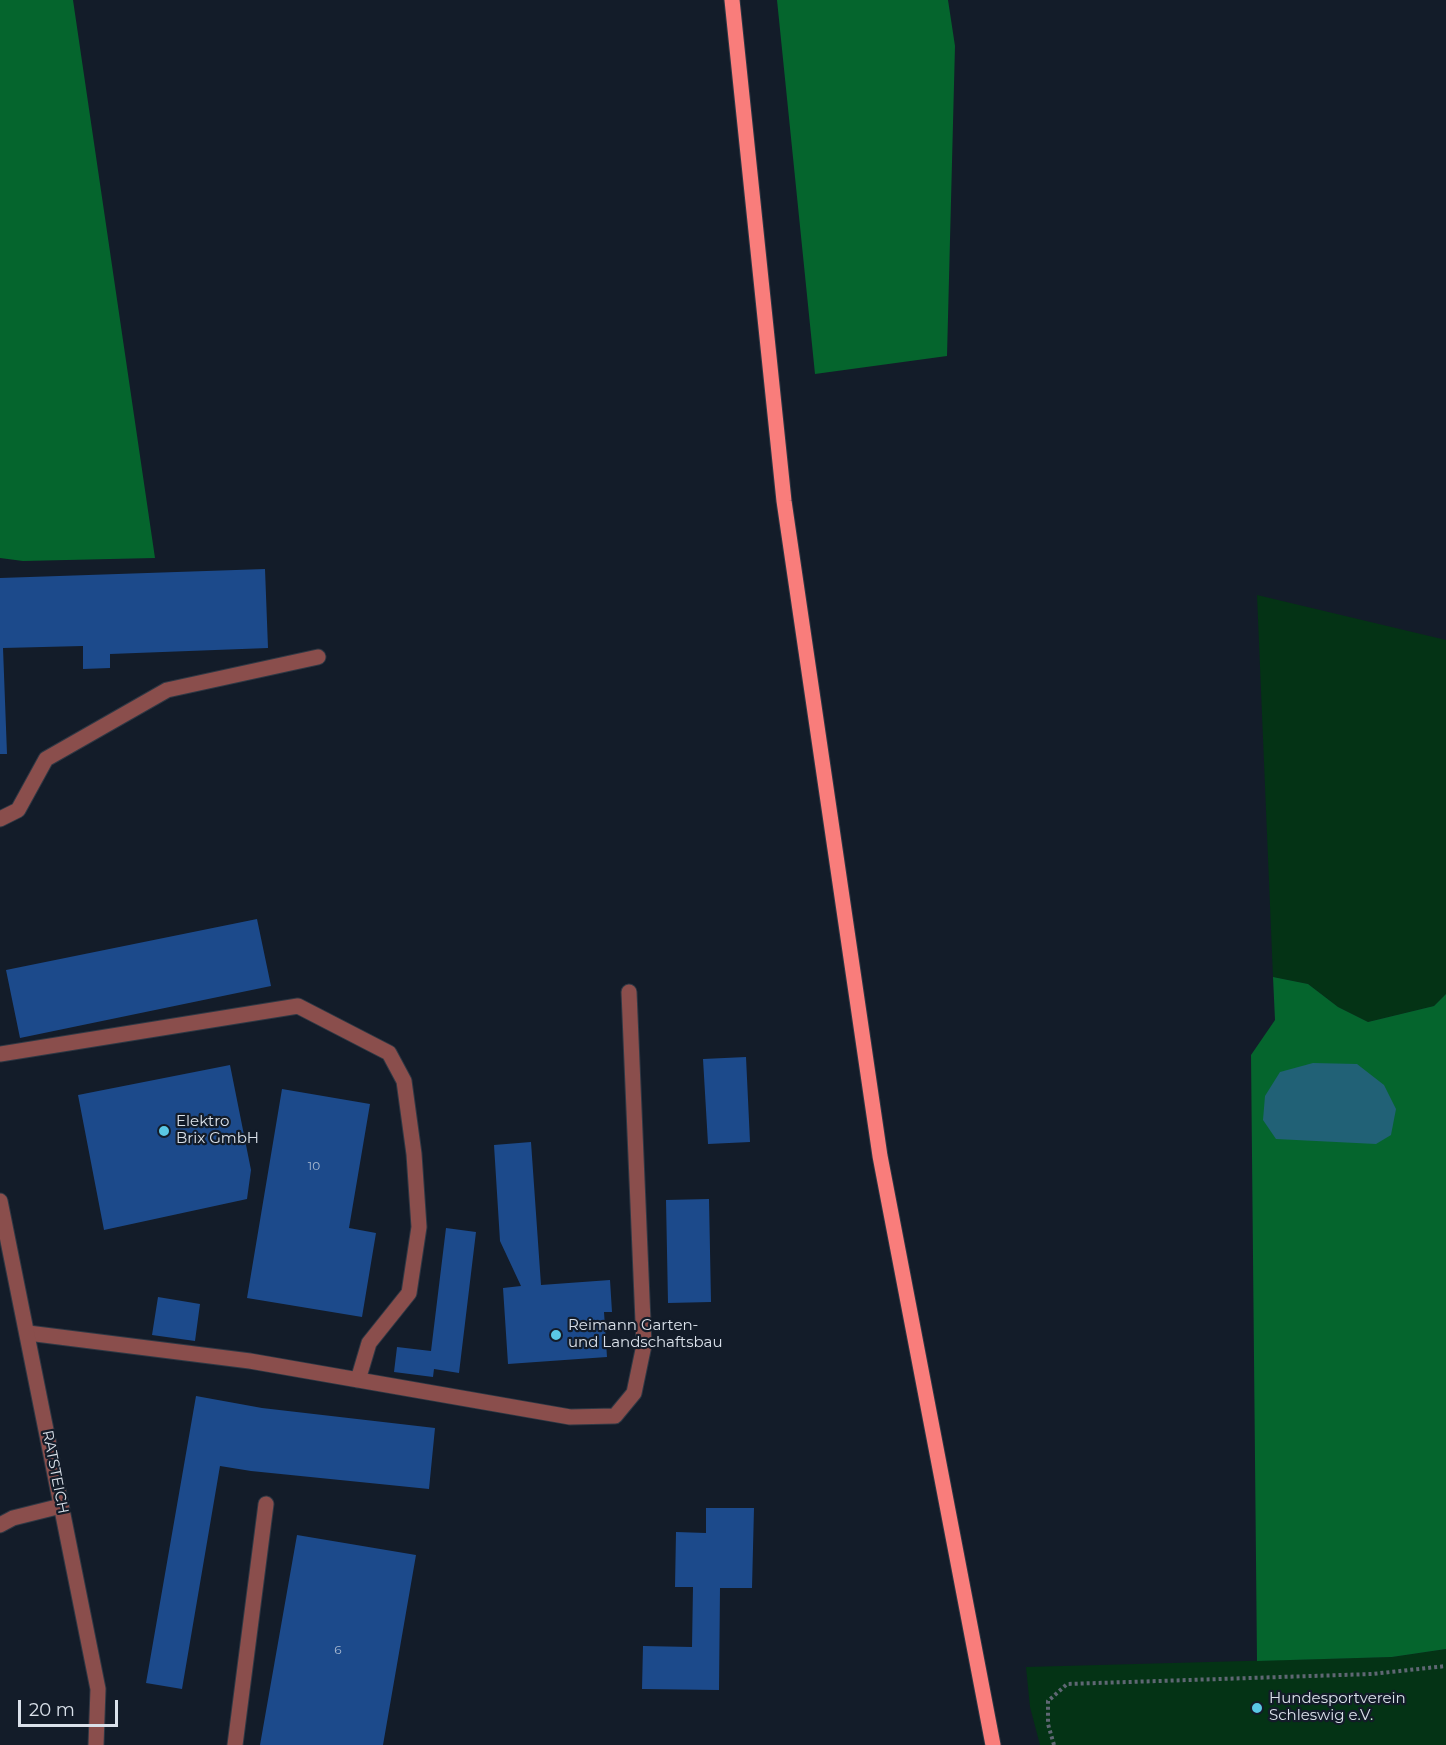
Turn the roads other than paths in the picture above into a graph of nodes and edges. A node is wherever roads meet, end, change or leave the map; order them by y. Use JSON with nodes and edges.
{"nodes":[{"id":1,"x":732,"y":0,"type":"edge"},
{"id":2,"x":318,"y":657,"type":"dead end"},
{"id":3,"x":0,"y":819,"type":"edge"},
{"id":4,"x":629,"y":992,"type":"dead end"},
{"id":5,"x":0,"y":1054,"type":"edge"},
{"id":6,"x":0,"y":1201,"type":"edge"},
{"id":7,"x":28,"y":1333,"type":"junction"},
{"id":8,"x":358,"y":1380,"type":"junction"},
{"id":9,"x":266,"y":1504,"type":"dead end"},
{"id":10,"x":62,"y":1506,"type":"junction"},
{"id":11,"x":0,"y":1525,"type":"edge"},
{"id":12,"x":96,"y":1745,"type":"edge"},
{"id":13,"x":235,"y":1745,"type":"edge"},
{"id":14,"x":993,"y":1745,"type":"edge"}],
"edges":[{"from":1,"to":14,"type":"main road"},
{"from":2,"to":3,"type":"street"},
{"from":4,"to":8,"type":"street"},
{"from":5,"to":8,"type":"street"},
{"from":6,"to":7,"type":"street","name":"RATSTEICH"},
{"from":7,"to":8,"type":"street"},
{"from":7,"to":10,"type":"street","name":"RATSTEICH"},
{"from":9,"to":13,"type":"street"},
{"from":10,"to":11,"type":"street"},
{"from":10,"to":12,"type":"street","name":"RATSTEICH"}]}
